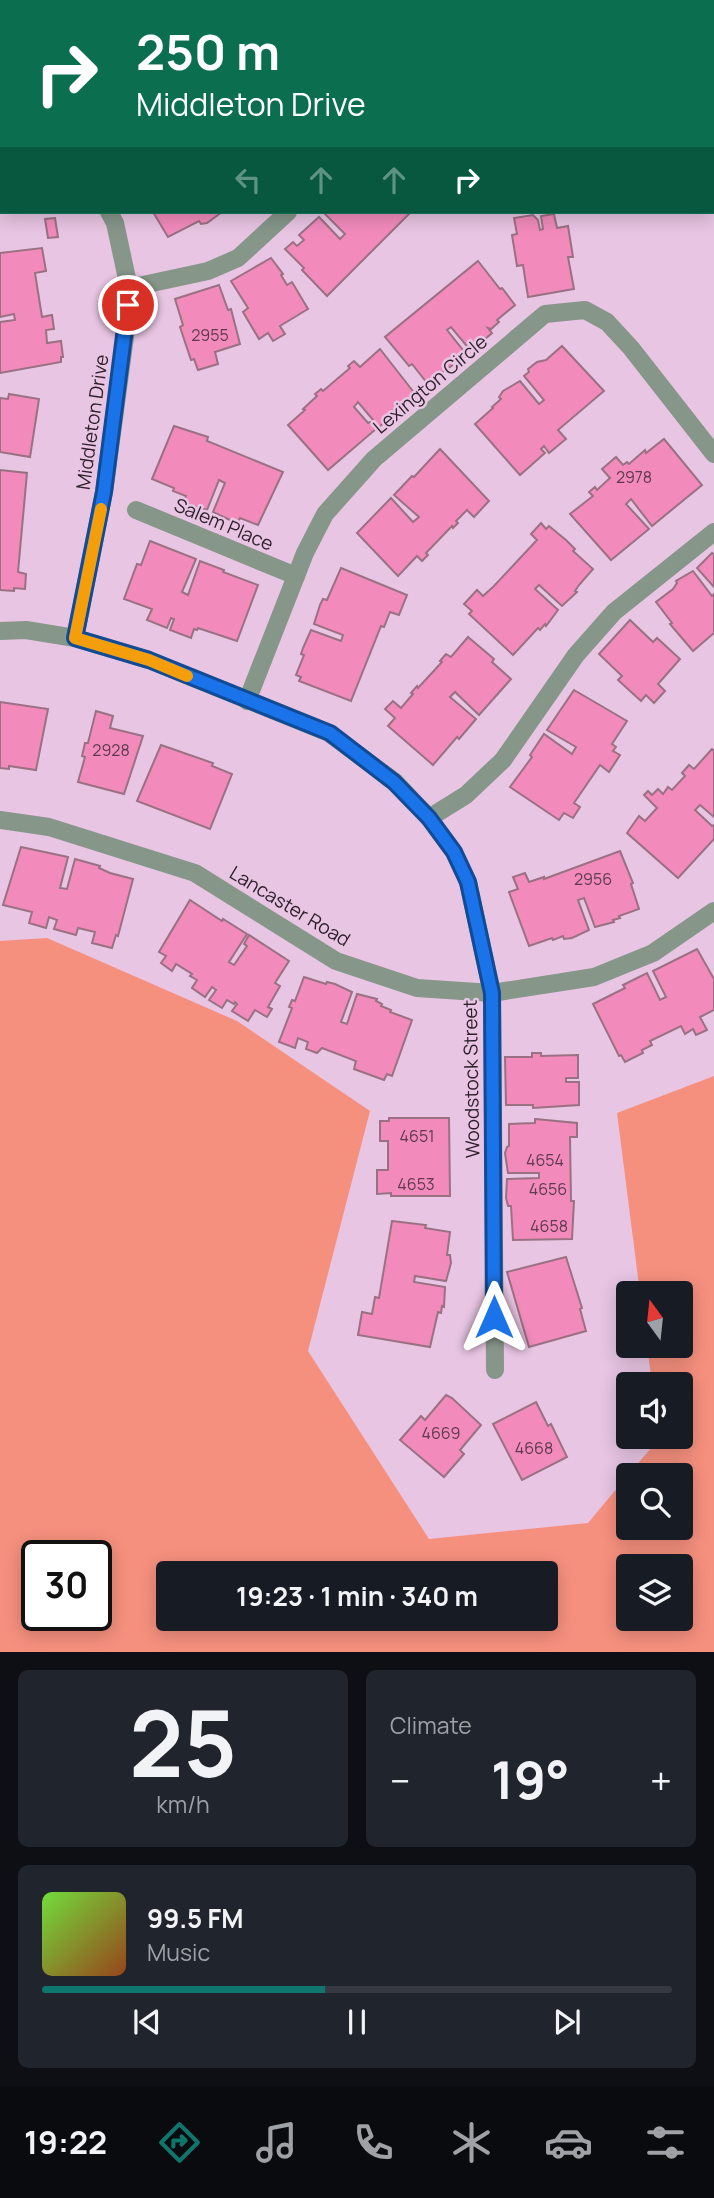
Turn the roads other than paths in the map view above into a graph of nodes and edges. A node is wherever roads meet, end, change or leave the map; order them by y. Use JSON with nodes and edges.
{"nodes":[{"id":1,"x":110,"y":214,"type":"edge"},
{"id":2,"x":286,"y":214,"type":"edge"},
{"id":3,"x":129,"y":288,"type":"junction"},
{"id":4,"x":714,"y":454,"type":"edge"},
{"id":5,"x":136,"y":510,"type":"dead end"},
{"id":6,"x":714,"y":532,"type":"edge"},
{"id":7,"x":296,"y":576,"type":"junction"},
{"id":8,"x":0,"y":631,"type":"edge"},
{"id":9,"x":75,"y":638,"type":"junction"},
{"id":10,"x":247,"y":701,"type":"junction"},
{"id":11,"x":429,"y":818,"type":"junction"},
{"id":12,"x":0,"y":820,"type":"edge"},
{"id":13,"x":714,"y":911,"type":"edge"},
{"id":14,"x":492,"y":993,"type":"junction"},
{"id":15,"x":495,"y":1370,"type":"dead end"}],
"edges":[{"from":1,"to":3,"type":"street","name":"Middleton Drive"},
{"from":2,"to":3,"type":"street"},
{"from":3,"to":9,"type":"street","name":"Middleton Drive"},
{"from":4,"to":7,"type":"street","name":"Lexington Circle"},
{"from":5,"to":7,"type":"street","name":"Salem Place"},
{"from":6,"to":11,"type":"street"},
{"from":7,"to":10,"type":"street","name":"Lexington Circle"},
{"from":8,"to":9,"type":"street","name":"Woodstock Street"},
{"from":9,"to":10,"type":"street","name":"Woodstock Street"},
{"from":10,"to":11,"type":"street","name":"Woodstock Street"},
{"from":11,"to":14,"type":"street","name":"Woodstock Street"},
{"from":12,"to":14,"type":"street","name":"Lancaster Road"},
{"from":13,"to":14,"type":"street","name":"Lancaster Road"},
{"from":14,"to":15,"type":"street","name":"Woodstock Street"}]}
